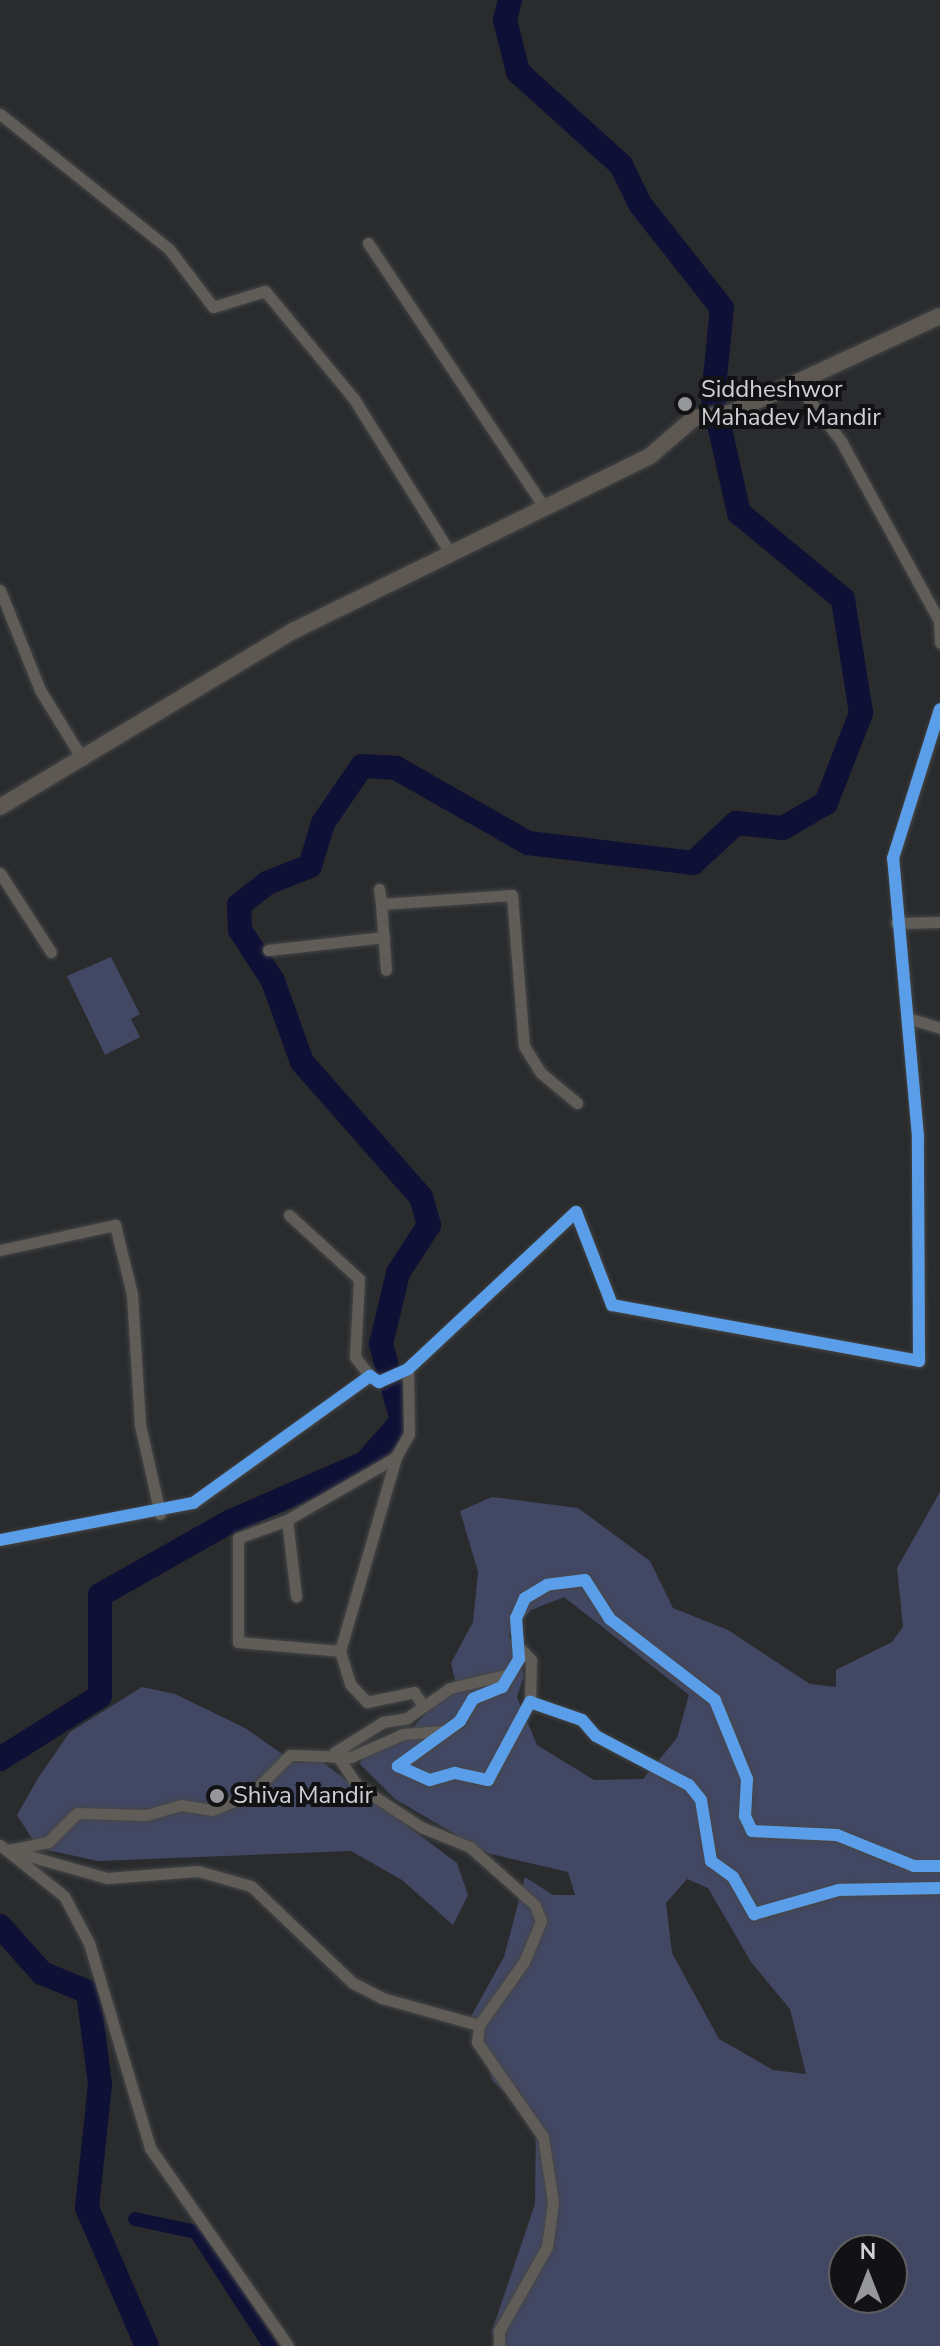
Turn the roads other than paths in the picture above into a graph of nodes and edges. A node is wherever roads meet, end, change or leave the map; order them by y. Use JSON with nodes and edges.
{"nodes":[{"id":1,"x":0,"y":114,"type":"edge"},
{"id":2,"x":368,"y":243,"type":"dead end"},
{"id":3,"x":940,"y":316,"type":"edge"},
{"id":4,"x":797,"y":384,"type":"junction"},
{"id":5,"x":542,"y":504,"type":"junction"},
{"id":6,"x":449,"y":551,"type":"junction"},
{"id":7,"x":0,"y":590,"type":"edge"},
{"id":8,"x":940,"y":643,"type":"edge"},
{"id":9,"x":940,"y":709,"type":"edge"},
{"id":10,"x":83,"y":760,"type":"junction"},
{"id":11,"x":0,"y":807,"type":"edge"},
{"id":12,"x":0,"y":873,"type":"edge"},
{"id":13,"x":379,"y":889,"type":"dead end"},
{"id":14,"x":381,"y":904,"type":"junction"},
{"id":15,"x":940,"y":922,"type":"edge"},
{"id":16,"x":896,"y":923,"type":"junction"},
{"id":17,"x":384,"y":937,"type":"junction"},
{"id":18,"x":268,"y":950,"type":"dead end"},
{"id":19,"x":51,"y":952,"type":"dead end"},
{"id":20,"x":386,"y":970,"type":"dead end"},
{"id":21,"x":908,"y":1018,"type":"junction"},
{"id":22,"x":940,"y":1028,"type":"edge"},
{"id":23,"x":577,"y":1103,"type":"dead end"},
{"id":24,"x":289,"y":1215,"type":"dead end"},
{"id":25,"x":0,"y":1250,"type":"edge"},
{"id":26,"x":408,"y":1369,"type":"junction"},
{"id":27,"x":374,"y":1379,"type":"junction"},
{"id":28,"x":396,"y":1457,"type":"junction"},
{"id":29,"x":160,"y":1514,"type":"junction"},
{"id":30,"x":287,"y":1520,"type":"junction"},
{"id":31,"x":0,"y":1540,"type":"edge"},
{"id":32,"x":296,"y":1596,"type":"dead end"},
{"id":33,"x":519,"y":1647,"type":"junction"},
{"id":34,"x":340,"y":1651,"type":"junction"},
{"id":35,"x":510,"y":1674,"type":"junction"},
{"id":36,"x":530,"y":1702,"type":"junction"},
{"id":37,"x":423,"y":1706,"type":"junction"},
{"id":38,"x":445,"y":1731,"type":"junction"},
{"id":39,"x":336,"y":1758,"type":"junction"},
{"id":40,"x":4,"y":1847,"type":"edge"},
{"id":41,"x":940,"y":1866,"type":"edge"},
{"id":42,"x":940,"y":1888,"type":"edge"},
{"id":43,"x":479,"y":2025,"type":"junction"},
{"id":44,"x":288,"y":2346,"type":"edge"},
{"id":45,"x":499,"y":2346,"type":"edge"}],
"edges":[{"from":1,"to":6,"type":"street"},
{"from":2,"to":5,"type":"street"},
{"from":3,"to":4,"type":"main road"},
{"from":4,"to":5,"type":"main road"},
{"from":4,"to":8,"type":"street"},
{"from":5,"to":6,"type":"main road"},
{"from":6,"to":10,"type":"main road"},
{"from":7,"to":10,"type":"street"},
{"from":9,"to":16,"type":"street"},
{"from":10,"to":11,"type":"main road"},
{"from":12,"to":19,"type":"street"},
{"from":13,"to":14,"type":"street"},
{"from":14,"to":17,"type":"street"},
{"from":14,"to":23,"type":"street"},
{"from":15,"to":16,"type":"street"},
{"from":16,"to":21,"type":"street"},
{"from":17,"to":18,"type":"street"},
{"from":17,"to":20,"type":"street"},
{"from":21,"to":22,"type":"street"},
{"from":21,"to":26,"type":"street"},
{"from":24,"to":27,"type":"street"},
{"from":25,"to":29,"type":"street"},
{"from":26,"to":27,"type":"street"},
{"from":26,"to":28,"type":"street"},
{"from":27,"to":29,"type":"street"},
{"from":28,"to":30,"type":"street"},
{"from":28,"to":34,"type":"street"},
{"from":29,"to":31,"type":"street"},
{"from":30,"to":32,"type":"street"},
{"from":30,"to":34,"type":"street"},
{"from":33,"to":35,"type":"street"},
{"from":33,"to":36,"type":"street"},
{"from":33,"to":41,"type":"street"},
{"from":34,"to":37,"type":"street"},
{"from":35,"to":37,"type":"street"},
{"from":35,"to":38,"type":"street"},
{"from":36,"to":38,"type":"street"},
{"from":36,"to":42,"type":"street"},
{"from":37,"to":39,"type":"street"},
{"from":38,"to":39,"type":"street"},
{"from":39,"to":40,"type":"street"},
{"from":39,"to":43,"type":"street"},
{"from":40,"to":43,"type":"street"},
{"from":40,"to":44,"type":"street"},
{"from":43,"to":45,"type":"street"}]}
